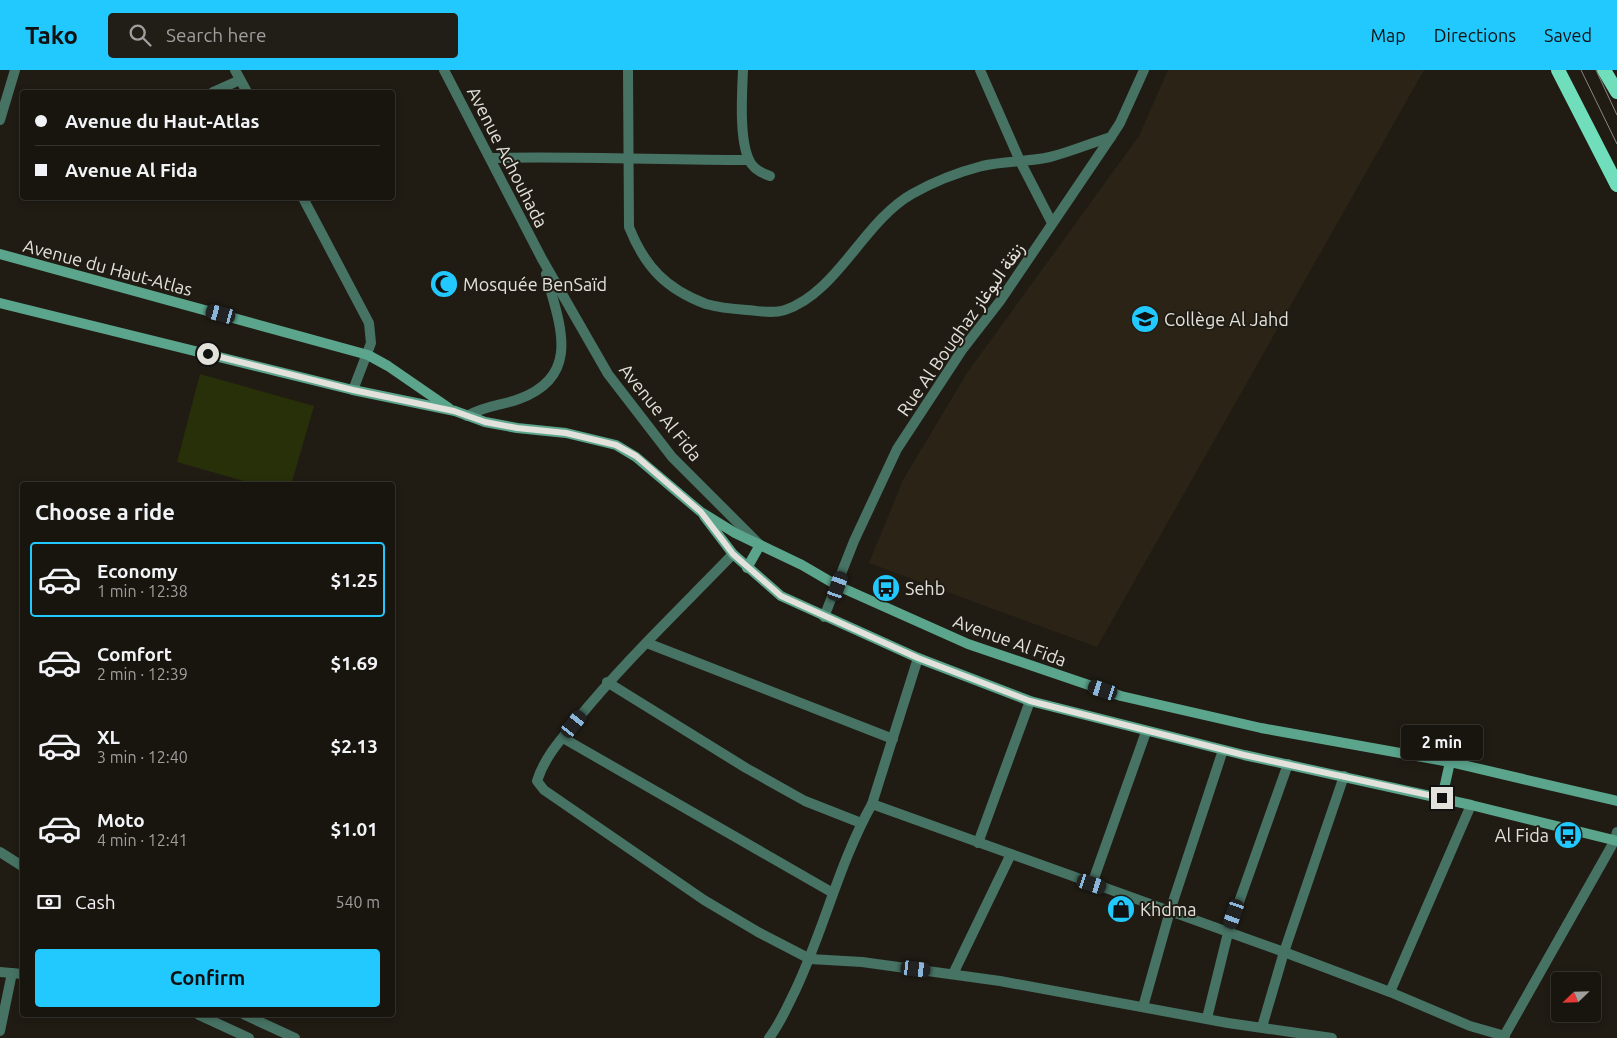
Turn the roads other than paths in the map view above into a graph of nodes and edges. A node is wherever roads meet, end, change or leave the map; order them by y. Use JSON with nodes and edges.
{"nodes":[{"id":1,"x":15,"y":70,"type":"edge"},
{"id":2,"x":236,"y":70,"type":"edge"},
{"id":3,"x":444,"y":70,"type":"edge"},
{"id":4,"x":628,"y":70,"type":"edge"},
{"id":5,"x":743,"y":70,"type":"edge"},
{"id":6,"x":980,"y":70,"type":"edge"},
{"id":7,"x":1144,"y":70,"type":"edge"},
{"id":8,"x":1558,"y":70,"type":"edge"},
{"id":9,"x":1604,"y":70,"type":"edge"},
{"id":10,"x":240,"y":80,"type":"junction"},
{"id":11,"x":218,"y":90,"type":"edge"},
{"id":12,"x":246,"y":90,"type":"edge"},
{"id":13,"x":1617,"y":92,"type":"edge"},
{"id":14,"x":0,"y":120,"type":"edge"},
{"id":15,"x":1111,"y":137,"type":"junction"},
{"id":16,"x":490,"y":158,"type":"junction"},
{"id":17,"x":629,"y":160,"type":"junction"},
{"id":18,"x":749,"y":160,"type":"junction"},
{"id":19,"x":1020,"y":161,"type":"junction"},
{"id":20,"x":770,"y":176,"type":"dead end"},
{"id":21,"x":1617,"y":185,"type":"edge"},
{"id":22,"x":304,"y":200,"type":"edge"},
{"id":23,"x":1052,"y":223,"type":"junction"},
{"id":24,"x":0,"y":254,"type":"edge"},
{"id":25,"x":542,"y":259,"type":"junction"},
{"id":26,"x":0,"y":303,"type":"edge"},
{"id":27,"x":368,"y":355,"type":"junction"},
{"id":28,"x":353,"y":390,"type":"junction"},
{"id":29,"x":454,"y":411,"type":"junction"},
{"id":30,"x":467,"y":416,"type":"junction"},
{"id":31,"x":701,"y":512,"type":"junction"},
{"id":32,"x":760,"y":545,"type":"junction"},
{"id":33,"x":733,"y":554,"type":"junction"},
{"id":34,"x":747,"y":568,"type":"junction"},
{"id":35,"x":838,"y":586,"type":"junction"},
{"id":36,"x":824,"y":617,"type":"junction"},
{"id":37,"x":647,"y":643,"type":"junction"},
{"id":38,"x":918,"y":658,"type":"junction"},
{"id":39,"x":607,"y":682,"type":"junction"},
{"id":40,"x":1030,"y":701,"type":"junction"},
{"id":41,"x":1146,"y":732,"type":"junction"},
{"id":42,"x":563,"y":738,"type":"junction"},
{"id":43,"x":893,"y":739,"type":"junction"},
{"id":44,"x":1223,"y":750,"type":"junction"},
{"id":45,"x":1450,"y":762,"type":"junction"},
{"id":46,"x":1288,"y":764,"type":"junction"},
{"id":47,"x":1344,"y":776,"type":"junction"},
{"id":48,"x":1442,"y":798,"type":"junction"},
{"id":49,"x":1617,"y":800,"type":"edge"},
{"id":50,"x":872,"y":804,"type":"junction"},
{"id":51,"x":1471,"y":805,"type":"junction"},
{"id":52,"x":861,"y":822,"type":"junction"},
{"id":53,"x":1616,"y":838,"type":"edge"},
{"id":54,"x":978,"y":843,"type":"junction"},
{"id":55,"x":0,"y":852,"type":"edge"},
{"id":56,"x":1011,"y":854,"type":"junction"},
{"id":57,"x":20,"y":865,"type":"edge"},
{"id":58,"x":1092,"y":884,"type":"junction"},
{"id":59,"x":833,"y":894,"type":"junction"},
{"id":60,"x":1170,"y":911,"type":"junction"},
{"id":61,"x":1228,"y":933,"type":"junction"},
{"id":62,"x":1284,"y":952,"type":"junction"},
{"id":63,"x":810,"y":958,"type":"junction"},
{"id":64,"x":0,"y":972,"type":"edge"},
{"id":65,"x":17,"y":974,"type":"edge"},
{"id":66,"x":953,"y":974,"type":"junction"},
{"id":67,"x":1390,"y":992,"type":"junction"},
{"id":68,"x":1143,"y":1008,"type":"junction"},
{"id":69,"x":203,"y":1017,"type":"edge"},
{"id":70,"x":248,"y":1017,"type":"edge"},
{"id":71,"x":1207,"y":1018,"type":"junction"},
{"id":72,"x":1262,"y":1027,"type":"junction"},
{"id":73,"x":0,"y":1031,"type":"edge"},
{"id":74,"x":1504,"y":1037,"type":"edge"},
{"id":75,"x":248,"y":1038,"type":"edge"},
{"id":76,"x":295,"y":1038,"type":"edge"},
{"id":77,"x":769,"y":1038,"type":"edge"},
{"id":78,"x":1332,"y":1038,"type":"edge"}],
"edges":[{"from":1,"to":14,"type":"street"},
{"from":2,"to":10,"type":"street"},
{"from":3,"to":16,"type":"street","name":"Avenue Achouhada"},
{"from":4,"to":17,"type":"street"},
{"from":5,"to":18,"type":"street"},
{"from":6,"to":19,"type":"street"},
{"from":7,"to":15,"type":"street","name":"Rue Al Boughaz زنقة البوغاز"},
{"from":8,"to":21,"type":"highway"},
{"from":9,"to":13,"type":"highway"},
{"from":10,"to":11,"type":"street"},
{"from":10,"to":12,"type":"street"},
{"from":15,"to":19,"type":"street"},
{"from":15,"to":23,"type":"street","name":"Rue Al Boughaz زنقة البوغاز"},
{"from":16,"to":17,"type":"street"},
{"from":16,"to":25,"type":"street","name":"Avenue Achouhada"},
{"from":17,"to":18,"type":"street"},
{"from":17,"to":19,"type":"street"},
{"from":18,"to":20,"type":"street"},
{"from":19,"to":23,"type":"street"},
{"from":22,"to":27,"type":"street"},
{"from":23,"to":35,"type":"street","name":"Rue Al Boughaz زنقة البوغاز"},
{"from":24,"to":27,"type":"main road","name":"Avenue du Haut-Atlas"},
{"from":25,"to":30,"type":"street"},
{"from":25,"to":32,"type":"street","name":"Avenue Al Fida"},
{"from":26,"to":28,"type":"main road","name":"Avenue du Haut-Atlas"},
{"from":27,"to":28,"type":"street"},
{"from":27,"to":29,"type":"main road","name":"Avenue du Haut-Atlas"},
{"from":28,"to":29,"type":"main road","name":"Avenue du Haut-Atlas"},
{"from":29,"to":30,"type":"main road","name":"Avenue du Haut-Atlas"},
{"from":30,"to":31,"type":"main road","name":"Avenue du Haut-Atlas"},
{"from":31,"to":32,"type":"main road"},
{"from":31,"to":33,"type":"main road"},
{"from":32,"to":34,"type":"main road"},
{"from":32,"to":35,"type":"main road","name":"Avenue Al Fida"},
{"from":33,"to":34,"type":"main road"},
{"from":33,"to":37,"type":"street"},
{"from":34,"to":36,"type":"main road"},
{"from":35,"to":36,"type":"street","name":"Rue Al Boughaz زنقة البوغاز"},
{"from":35,"to":45,"type":"main road","name":"Avenue Al Fida"},
{"from":36,"to":38,"type":"main road"},
{"from":37,"to":39,"type":"street"},
{"from":37,"to":43,"type":"street"},
{"from":38,"to":40,"type":"main road"},
{"from":38,"to":43,"type":"street"},
{"from":39,"to":42,"type":"street"},
{"from":39,"to":52,"type":"street"},
{"from":40,"to":41,"type":"main road"},
{"from":40,"to":54,"type":"street"},
{"from":41,"to":44,"type":"main road"},
{"from":41,"to":58,"type":"street"},
{"from":42,"to":59,"type":"street"},
{"from":42,"to":63,"type":"street"},
{"from":43,"to":50,"type":"street"},
{"from":44,"to":46,"type":"main road"},
{"from":44,"to":60,"type":"street"},
{"from":45,"to":48,"type":"main road"},
{"from":45,"to":49,"type":"main road","name":"Avenue Al Fida"},
{"from":46,"to":47,"type":"main road"},
{"from":46,"to":61,"type":"street"},
{"from":47,"to":48,"type":"main road"},
{"from":47,"to":62,"type":"street"},
{"from":48,"to":51,"type":"main road"},
{"from":50,"to":52,"type":"street"},
{"from":50,"to":54,"type":"street"},
{"from":51,"to":53,"type":"main road"},
{"from":51,"to":67,"type":"street"},
{"from":52,"to":59,"type":"street"},
{"from":53,"to":74,"type":"street"},
{"from":54,"to":56,"type":"street"},
{"from":55,"to":57,"type":"street"},
{"from":56,"to":58,"type":"street"},
{"from":56,"to":66,"type":"street"},
{"from":58,"to":60,"type":"street"},
{"from":59,"to":63,"type":"street"},
{"from":60,"to":61,"type":"street"},
{"from":60,"to":68,"type":"street"},
{"from":61,"to":62,"type":"street"},
{"from":61,"to":71,"type":"street"},
{"from":62,"to":67,"type":"street"},
{"from":62,"to":72,"type":"street"},
{"from":63,"to":66,"type":"street"},
{"from":63,"to":77,"type":"street"},
{"from":64,"to":65,"type":"street"},
{"from":65,"to":73,"type":"street"},
{"from":66,"to":68,"type":"street"},
{"from":67,"to":74,"type":"street"},
{"from":68,"to":71,"type":"street"},
{"from":69,"to":75,"type":"street"},
{"from":70,"to":76,"type":"street"},
{"from":71,"to":72,"type":"street"},
{"from":72,"to":78,"type":"street"}]}
